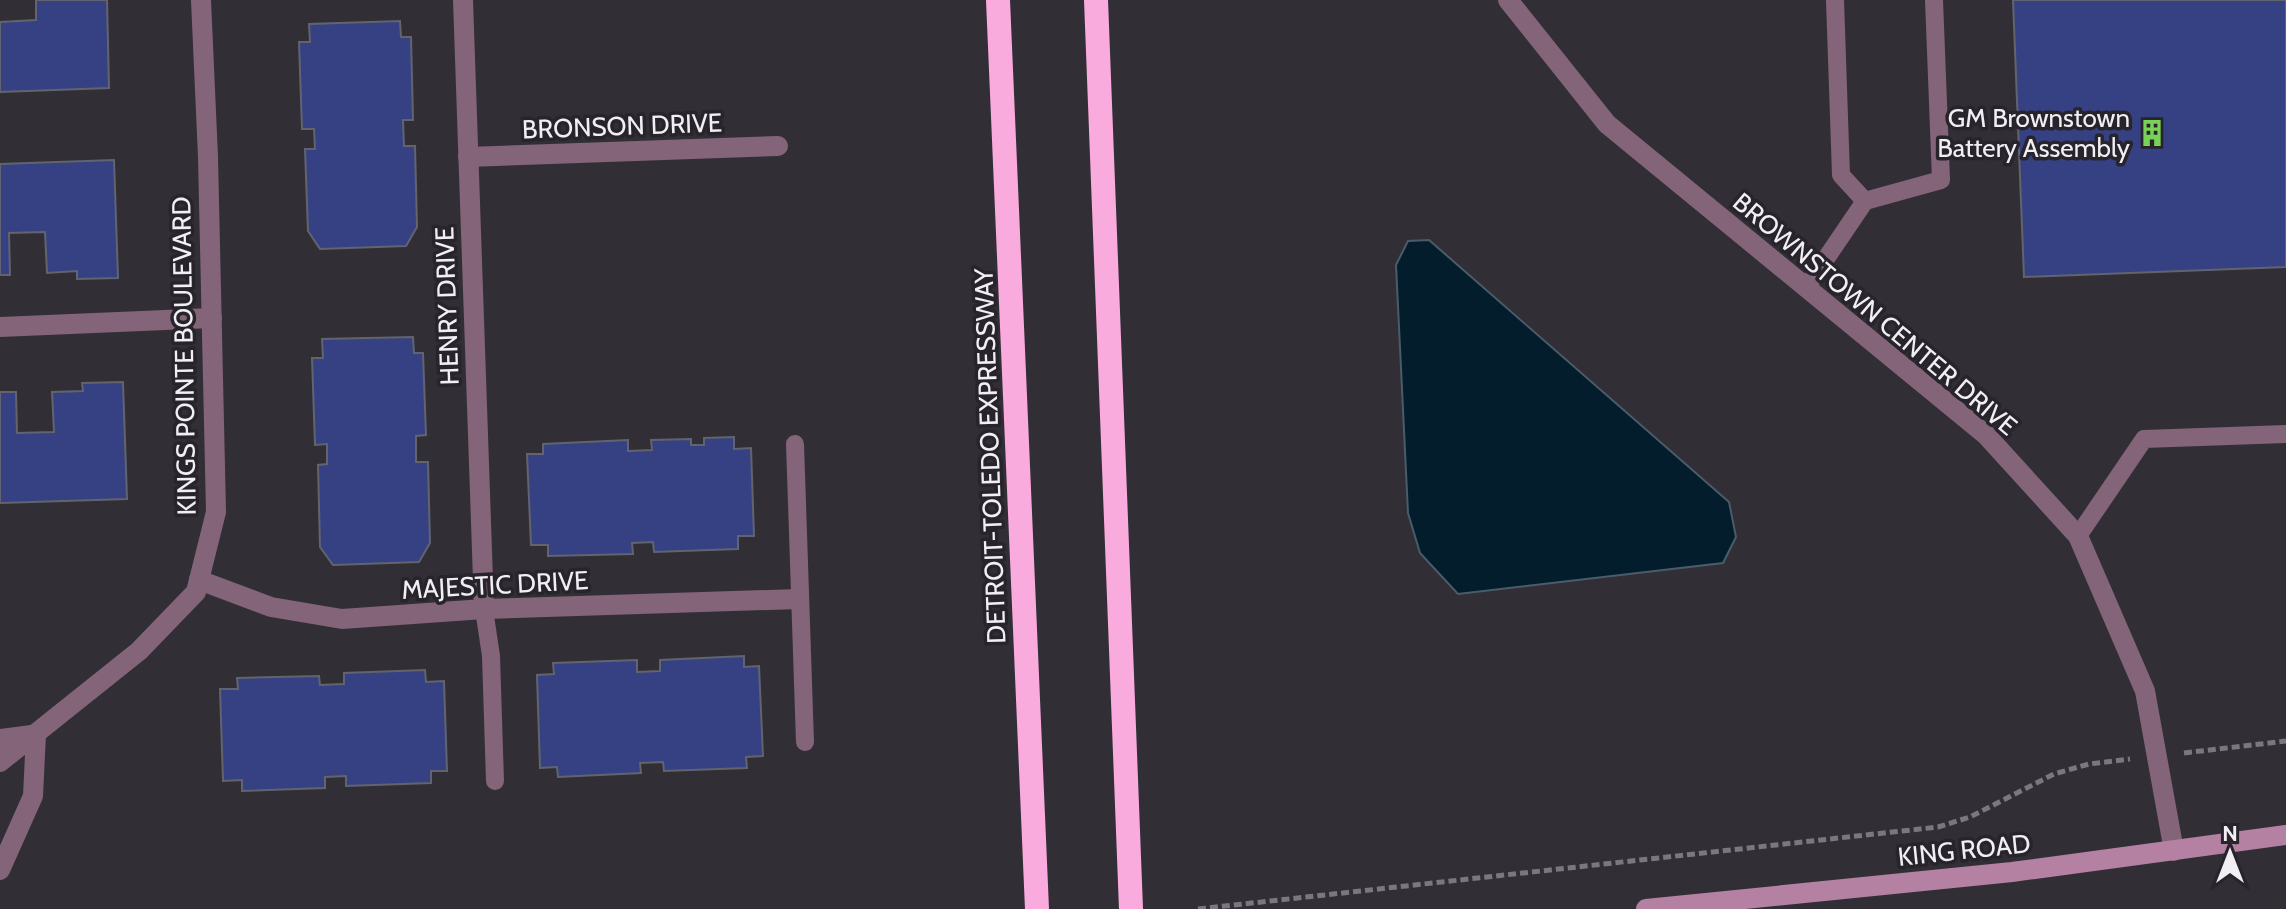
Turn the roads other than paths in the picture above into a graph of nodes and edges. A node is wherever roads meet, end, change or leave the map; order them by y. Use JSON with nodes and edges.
{"nodes":[{"id":1,"x":201,"y":0,"type":"edge"},
{"id":2,"x":463,"y":0,"type":"edge"},
{"id":3,"x":998,"y":0,"type":"edge"},
{"id":4,"x":1096,"y":0,"type":"edge"},
{"id":5,"x":1508,"y":0,"type":"edge"},
{"id":6,"x":1835,"y":0,"type":"edge"},
{"id":7,"x":1934,"y":0,"type":"edge"},
{"id":8,"x":778,"y":146,"type":"dead end"},
{"id":9,"x":468,"y":157,"type":"junction"},
{"id":10,"x":1865,"y":201,"type":"junction"},
{"id":11,"x":1806,"y":288,"type":"junction"},
{"id":12,"x":212,"y":318,"type":"junction"},
{"id":13,"x":0,"y":327,"type":"edge"},
{"id":14,"x":2286,"y":434,"type":"edge"},
{"id":15,"x":795,"y":444,"type":"dead end"},
{"id":16,"x":2078,"y":536,"type":"junction"},
{"id":17,"x":199,"y":580,"type":"junction"},
{"id":18,"x":799,"y":599,"type":"junction"},
{"id":19,"x":484,"y":609,"type":"junction"},
{"id":20,"x":36,"y":734,"type":"junction"},
{"id":21,"x":0,"y":739,"type":"edge"},
{"id":22,"x":805,"y":742,"type":"dead end"},
{"id":23,"x":0,"y":762,"type":"edge"},
{"id":24,"x":495,"y":781,"type":"dead end"},
{"id":25,"x":2286,"y":835,"type":"edge"},
{"id":26,"x":2174,"y":851,"type":"junction"},
{"id":27,"x":0,"y":870,"type":"edge"},
{"id":28,"x":1037,"y":909,"type":"edge"},
{"id":29,"x":1131,"y":909,"type":"edge"},
{"id":30,"x":1646,"y":909,"type":"edge"}],
"edges":[{"from":1,"to":12,"type":"street","name":"KINGS POINTE BOULEVARD"},
{"from":2,"to":9,"type":"street","name":"HENRY DRIVE"},
{"from":3,"to":28,"type":"highway","name":"DETROIT-TOLEDO EXPRESSWAY"},
{"from":4,"to":29,"type":"highway"},
{"from":5,"to":11,"type":"street","name":"BROWNSTOWN CENTER DRIVE"},
{"from":6,"to":10,"type":"lane"},
{"from":7,"to":10,"type":"lane"},
{"from":8,"to":9,"type":"street","name":"BRONSON DRIVE"},
{"from":9,"to":19,"type":"street","name":"HENRY DRIVE"},
{"from":10,"to":11,"type":"lane"},
{"from":11,"to":16,"type":"street","name":"BROWNSTOWN CENTER DRIVE"},
{"from":12,"to":13,"type":"street"},
{"from":12,"to":17,"type":"street","name":"KINGS POINTE BOULEVARD"},
{"from":14,"to":16,"type":"lane"},
{"from":15,"to":18,"type":"lane"},
{"from":16,"to":26,"type":"street","name":"BROWNSTOWN CENTER DRIVE"},
{"from":17,"to":19,"type":"street","name":"MAJESTIC DRIVE"},
{"from":17,"to":20,"type":"street","name":"KINGS POINTE BOULEVARD"},
{"from":18,"to":19,"type":"street","name":"MAJESTIC DRIVE"},
{"from":18,"to":22,"type":"lane"},
{"from":19,"to":24,"type":"lane"},
{"from":20,"to":21,"type":"street"},
{"from":20,"to":23,"type":"street","name":"KINGS POINTE BOULEVARD"},
{"from":20,"to":27,"type":"street"},
{"from":25,"to":26,"type":"main road","name":"KING ROAD"},
{"from":26,"to":30,"type":"main road","name":"KING ROAD"}]}
